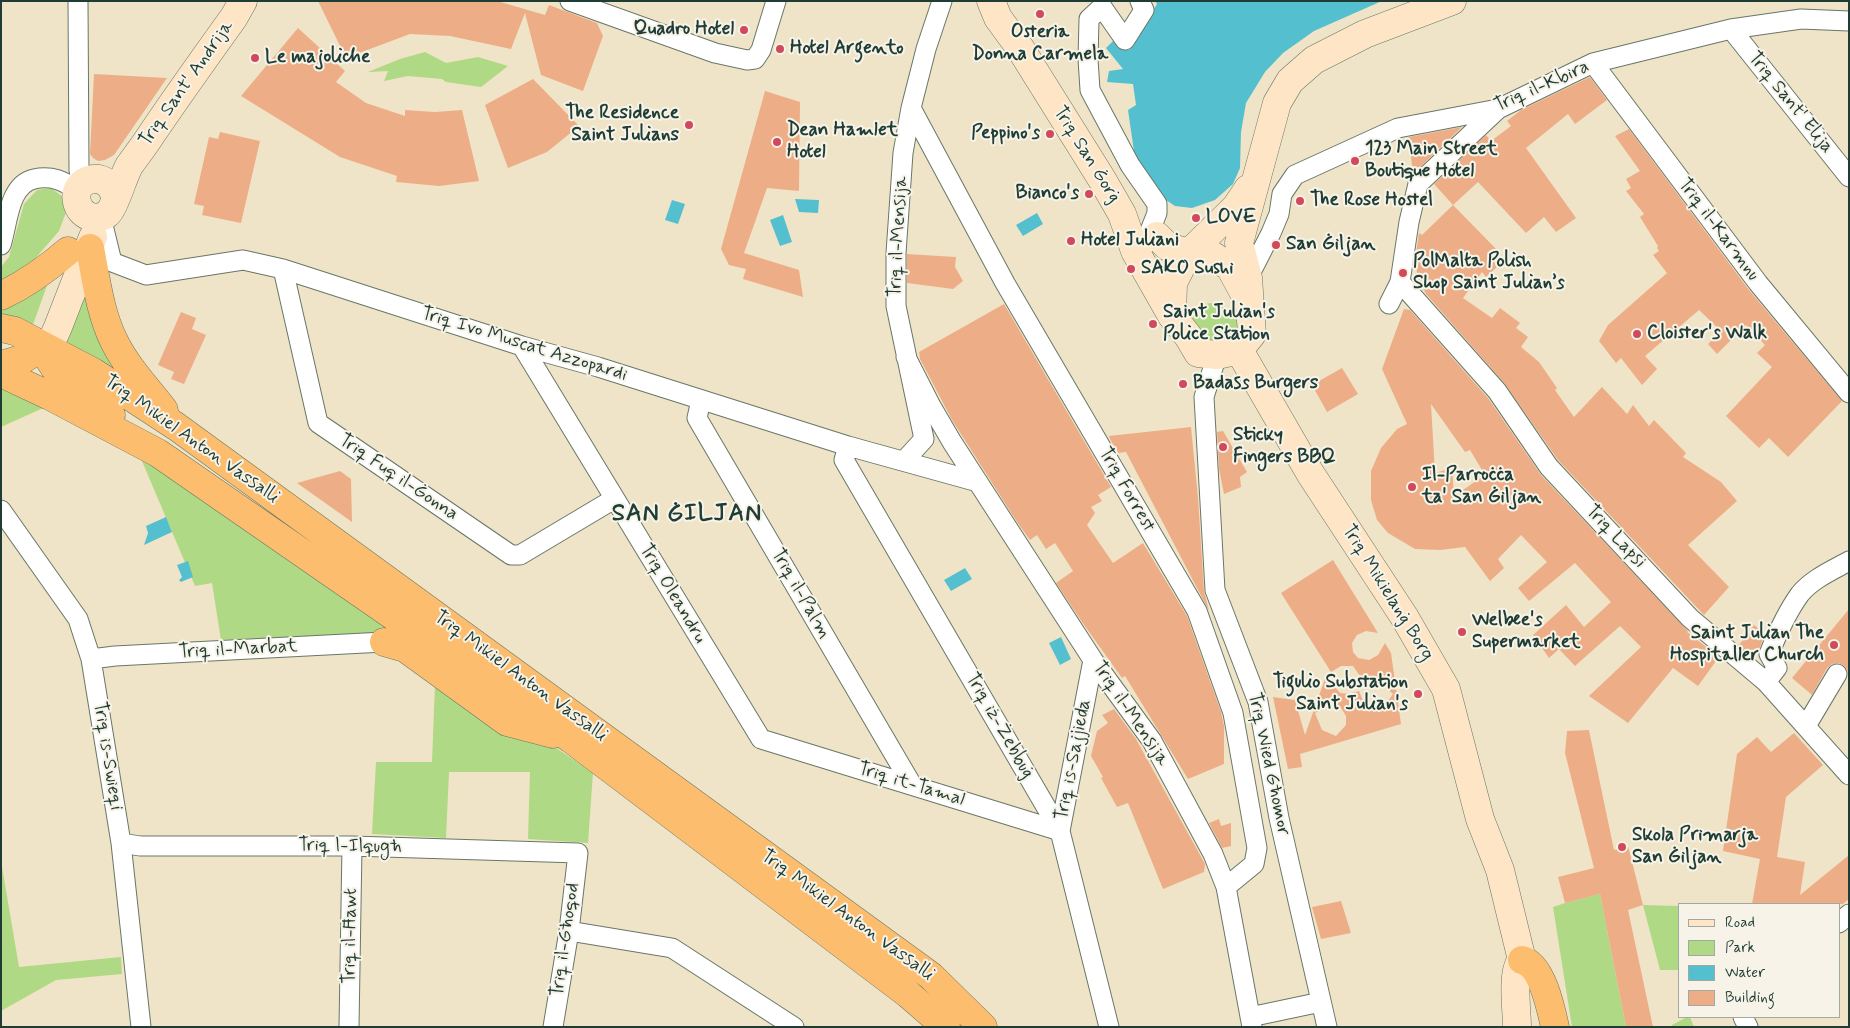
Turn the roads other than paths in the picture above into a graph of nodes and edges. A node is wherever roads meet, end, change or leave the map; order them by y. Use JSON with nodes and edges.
{"nodes":[{"id":1,"x":78,"y":1,"type":"edge"},
{"id":2,"x":242,"y":1,"type":"edge"},
{"id":3,"x":570,"y":1,"type":"edge"},
{"id":4,"x":776,"y":1,"type":"edge"},
{"id":5,"x":942,"y":1,"type":"edge"},
{"id":6,"x":991,"y":1,"type":"edge"},
{"id":7,"x":1140,"y":1,"type":"edge"},
{"id":8,"x":1452,"y":1,"type":"edge"},
{"id":9,"x":613,"y":9,"type":"edge"},
{"id":10,"x":1849,"y":21,"type":"edge"},
{"id":11,"x":1731,"y":29,"type":"junction"},
{"id":12,"x":1593,"y":63,"type":"junction"},
{"id":13,"x":911,"y":108,"type":"junction"},
{"id":14,"x":1498,"y":109,"type":"junction"},
{"id":15,"x":1849,"y":177,"type":"edge"},
{"id":16,"x":1255,"y":179,"type":"junction"},
{"id":17,"x":96,"y":200,"type":"junction"},
{"id":18,"x":1218,"y":226,"type":"junction"},
{"id":19,"x":1141,"y":244,"type":"junction"},
{"id":20,"x":1,"y":245,"type":"edge"},
{"id":21,"x":79,"y":250,"type":"junction"},
{"id":22,"x":1190,"y":253,"type":"junction"},
{"id":23,"x":283,"y":269,"type":"junction"},
{"id":24,"x":1400,"y":282,"type":"junction"},
{"id":25,"x":1248,"y":289,"type":"junction"},
{"id":26,"x":1,"y":296,"type":"edge"},
{"id":27,"x":1389,"y":304,"type":"dead end"},
{"id":28,"x":1172,"y":316,"type":"junction"},
{"id":29,"x":1,"y":328,"type":"edge"},
{"id":30,"x":43,"y":346,"type":"junction"},
{"id":31,"x":522,"y":346,"type":"junction"},
{"id":32,"x":1228,"y":353,"type":"junction"},
{"id":33,"x":906,"y":357,"type":"junction"},
{"id":34,"x":1,"y":365,"type":"edge"},
{"id":35,"x":1,"y":373,"type":"edge"},
{"id":36,"x":1849,"y":393,"type":"edge"},
{"id":37,"x":700,"y":400,"type":"junction"},
{"id":38,"x":177,"y":427,"type":"junction"},
{"id":39,"x":944,"y":428,"type":"junction"},
{"id":40,"x":924,"y":439,"type":"junction"},
{"id":41,"x":848,"y":446,"type":"junction"},
{"id":42,"x":158,"y":453,"type":"junction"},
{"id":43,"x":904,"y":461,"type":"junction"},
{"id":44,"x":978,"y":482,"type":"junction"},
{"id":45,"x":614,"y":499,"type":"junction"},
{"id":46,"x":1,"y":510,"type":"edge"},
{"id":47,"x":1849,"y":561,"type":"edge"},
{"id":48,"x":1215,"y":590,"type":"junction"},
{"id":49,"x":1197,"y":611,"type":"junction"},
{"id":50,"x":384,"y":642,"type":"joint"},
{"id":51,"x":91,"y":659,"type":"junction"},
{"id":52,"x":1092,"y":660,"type":"junction"},
{"id":53,"x":1837,"y":674,"type":"dead end"},
{"id":54,"x":1766,"y":682,"type":"junction"},
{"id":55,"x":1806,"y":726,"type":"junction"},
{"id":56,"x":571,"y":739,"type":"junction"},
{"id":57,"x":761,"y":740,"type":"joint"},
{"id":58,"x":1849,"y":775,"type":"edge"},
{"id":59,"x":912,"y":786,"type":"junction"},
{"id":60,"x":1060,"y":831,"type":"junction"},
{"id":61,"x":121,"y":843,"type":"junction"},
{"id":62,"x":352,"y":846,"type":"junction"},
{"id":63,"x":578,"y":853,"type":"joint"},
{"id":64,"x":1226,"y":887,"type":"junction"},
{"id":65,"x":1849,"y":914,"type":"edge"},
{"id":66,"x":1840,"y":923,"type":"edge"},
{"id":67,"x":569,"y":932,"type":"junction"},
{"id":68,"x":1522,"y":960,"type":"junction"},
{"id":69,"x":1321,"y":1002,"type":"junction"},
{"id":70,"x":1251,"y":1022,"type":"edge"},
{"id":71,"x":141,"y":1027,"type":"edge"},
{"id":72,"x":350,"y":1027,"type":"edge"},
{"id":73,"x":553,"y":1027,"type":"edge"},
{"id":74,"x":794,"y":1027,"type":"edge"},
{"id":75,"x":946,"y":1027,"type":"edge"},
{"id":76,"x":983,"y":1027,"type":"edge"},
{"id":77,"x":1110,"y":1027,"type":"edge"},
{"id":78,"x":1326,"y":1027,"type":"edge"},
{"id":79,"x":1517,"y":1027,"type":"edge"},
{"id":80,"x":1555,"y":1027,"type":"edge"}],
"edges":[{"from":1,"to":17,"type":"street"},
{"from":2,"to":17,"type":"main road","name":"Triq Sant' Andrija"},
{"from":3,"to":9,"type":"street"},
{"from":4,"to":9,"type":"street"},
{"from":5,"to":13,"type":"street","name":"Triq il-Mensija"},
{"from":6,"to":19,"type":"main road","name":"Triq San Ġorġ"},
{"from":7,"to":19,"type":"street"},
{"from":8,"to":16,"type":"main road"},
{"from":10,"to":11,"type":"street","name":"Triq il-Kbira"},
{"from":11,"to":12,"type":"street","name":"Triq il-Kbira"},
{"from":11,"to":15,"type":"street","name":"Triq Sant' Elija"},
{"from":12,"to":14,"type":"street","name":"Triq il-Kbira"},
{"from":12,"to":36,"type":"street","name":"Triq il-Karmnu"},
{"from":13,"to":33,"type":"street","name":"Triq il-Mensija"},
{"from":13,"to":49,"type":"street","name":"Triq Forrest"},
{"from":14,"to":24,"type":"street"},
{"from":14,"to":25,"type":"street","name":"Triq il-Kbira"},
{"from":16,"to":18,"type":"main road"},
{"from":16,"to":25,"type":"main road"},
{"from":17,"to":20,"type":"street"},
{"from":17,"to":21,"type":"main road"},
{"from":17,"to":23,"type":"street","name":"Triq Ivo Muscat Azzopardi"},
{"from":18,"to":19,"type":"main road"},
{"from":18,"to":22,"type":"main road"},
{"from":19,"to":22,"type":"main road"},
{"from":19,"to":28,"type":"main road"},
{"from":21,"to":26,"type":"highway"},
{"from":21,"to":30,"type":"main road"},
{"from":21,"to":38,"type":"highway"},
{"from":22,"to":25,"type":"main road"},
{"from":22,"to":28,"type":"main road"},
{"from":23,"to":31,"type":"street","name":"Triq Ivo Muscat Azzopardi"},
{"from":23,"to":45,"type":"street","name":"Triq Fuq il-Ġonna"},
{"from":24,"to":27,"type":"street"},
{"from":24,"to":54,"type":"street","name":"Triq Lapsi"},
{"from":25,"to":32,"type":"main road"},
{"from":28,"to":32,"type":"main road"},
{"from":29,"to":30,"type":"highway"},
{"from":30,"to":34,"type":"highway"},
{"from":30,"to":38,"type":"highway","name":"Triq Mikiel Anton Vassalli"},
{"from":30,"to":42,"type":"highway"},
{"from":31,"to":37,"type":"street","name":"Triq Ivo Muscat Azzopardi"},
{"from":31,"to":45,"type":"street","name":"Triq Oleandru"},
{"from":32,"to":48,"type":"street","name":"Triq Wied Għomor"},
{"from":32,"to":68,"type":"main road","name":"Triq Mikielanġ Borg"},
{"from":33,"to":39,"type":"street","name":"Triq il-Mensija"},
{"from":33,"to":40,"type":"street","name":"Triq il-Mensija"},
{"from":35,"to":42,"type":"highway","name":"Triq Mikiel Anton Vassalli"},
{"from":37,"to":41,"type":"street","name":"Triq Ivo Muscat Azzopardi"},
{"from":37,"to":59,"type":"street","name":"Triq il-Palm"},
{"from":38,"to":76,"type":"highway","name":"Triq Mikiel Anton Vassalli"},
{"from":39,"to":40,"type":"street"},
{"from":39,"to":44,"type":"street","name":"Triq il-Mensija"},
{"from":40,"to":43,"type":"street"},
{"from":41,"to":43,"type":"street","name":"Triq Ivo Muscat Azzopardi"},
{"from":41,"to":60,"type":"street","name":"Triq iż-Żebbuġ"},
{"from":42,"to":56,"type":"highway","name":"Triq Mikiel Anton Vassalli"},
{"from":43,"to":44,"type":"street","name":"Triq Ivo Muscat Azzopardi"},
{"from":44,"to":52,"type":"street","name":"Triq il-Mensija"},
{"from":45,"to":57,"type":"street","name":"Triq Oleandru"},
{"from":46,"to":51,"type":"street","name":"Triq is-Swieqi"},
{"from":47,"to":54,"type":"street"},
{"from":48,"to":49,"type":"street"},
{"from":48,"to":69,"type":"street","name":"Triq Wied Għomor"},
{"from":49,"to":64,"type":"street","name":"Triq Forrest"},
{"from":50,"to":51,"type":"street","name":"Triq il-Marbat"},
{"from":50,"to":56,"type":"highway"},
{"from":51,"to":61,"type":"street","name":"Triq is-Swieqi"},
{"from":52,"to":60,"type":"street","name":"Triq is-Sajjieda"},
{"from":52,"to":64,"type":"street","name":"Triq il-Mensija"},
{"from":53,"to":55,"type":"street"},
{"from":54,"to":55,"type":"street","name":"Triq Lapsi"},
{"from":55,"to":58,"type":"street","name":"Triq Lapsi"},
{"from":56,"to":75,"type":"highway","name":"Triq Mikiel Anton Vassalli"},
{"from":57,"to":59,"type":"street","name":"Triq it-Tamal"},
{"from":59,"to":60,"type":"street","name":"Triq it-Tamal"},
{"from":60,"to":77,"type":"street","name":"Triq iż-Żebbuġ"},
{"from":61,"to":62,"type":"street","name":"Triq l-Ilqugħ"},
{"from":61,"to":71,"type":"street","name":"Triq is-Swieqi"},
{"from":62,"to":63,"type":"street","name":"Triq l-Ilqugħ"},
{"from":62,"to":72,"type":"street","name":"Triq il-Ħawt"},
{"from":63,"to":67,"type":"street","name":"Triq il-Għoqod"},
{"from":64,"to":70,"type":"street","name":"Triq il-Mensija"},
{"from":65,"to":66,"type":"street"},
{"from":67,"to":73,"type":"street","name":"Triq il-Għoqod"},
{"from":67,"to":74,"type":"street"},
{"from":68,"to":79,"type":"main road","name":"Triq Mikielanġ Borg"},
{"from":68,"to":80,"type":"highway"},
{"from":69,"to":70,"type":"street"},
{"from":69,"to":78,"type":"street","name":"Triq Wied Għomor"}]}
